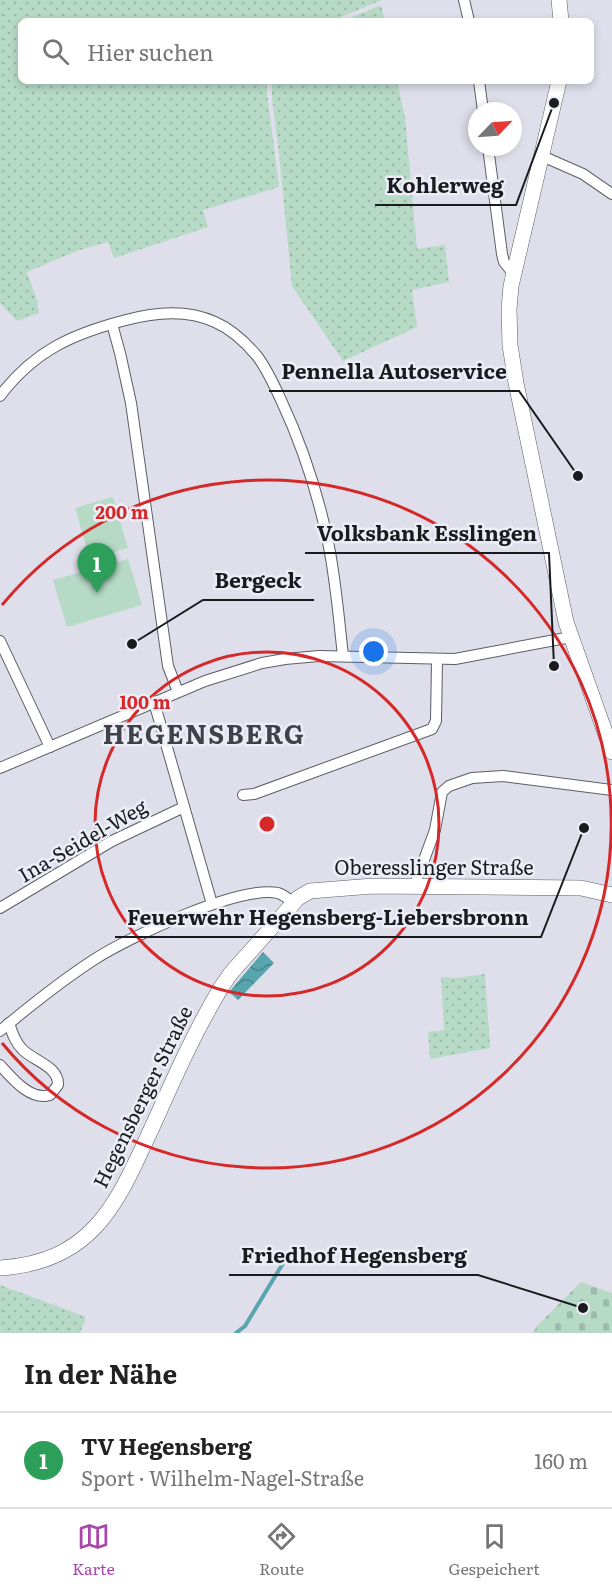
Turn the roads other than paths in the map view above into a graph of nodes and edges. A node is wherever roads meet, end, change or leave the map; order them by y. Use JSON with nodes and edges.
{"nodes":[{"id":1,"x":464,"y":0,"type":"edge"},
{"id":2,"x":559,"y":0,"type":"edge"},
{"id":3,"x":469,"y":18,"type":"edge"},
{"id":4,"x":561,"y":18,"type":"edge"},
{"id":5,"x":479,"y":84,"type":"edge"},
{"id":6,"x":558,"y":84,"type":"edge"},
{"id":7,"x":482,"y":102,"type":"edge"},
{"id":8,"x":489,"y":156,"type":"edge"},
{"id":9,"x":542,"y":156,"type":"junction"},
{"id":10,"x":612,"y":194,"type":"edge"},
{"id":11,"x":513,"y":273,"type":"junction"},
{"id":12,"x":112,"y":324,"type":"junction"},
{"id":13,"x":0,"y":396,"type":"edge"},
{"id":14,"x":571,"y":637,"type":"junction"},
{"id":15,"x":0,"y":641,"type":"edge"},
{"id":16,"x":343,"y":656,"type":"junction"},
{"id":17,"x":437,"y":660,"type":"junction"},
{"id":18,"x":178,"y":692,"type":"junction"},
{"id":19,"x":154,"y":702,"type":"junction"},
{"id":20,"x":50,"y":747,"type":"junction"},
{"id":21,"x":612,"y":752,"type":"edge"},
{"id":22,"x":0,"y":768,"type":"edge"},
{"id":23,"x":612,"y":790,"type":"edge"},
{"id":24,"x":243,"y":795,"type":"dead end"},
{"id":25,"x":184,"y":807,"type":"junction"},
{"id":26,"x":414,"y":887,"type":"junction"},
{"id":27,"x":612,"y":895,"type":"edge"},
{"id":28,"x":294,"y":903,"type":"junction"},
{"id":29,"x":212,"y":904,"type":"junction"},
{"id":30,"x":0,"y":908,"type":"edge"},
{"id":31,"x":4,"y":1027,"type":"edge"},
{"id":32,"x":0,"y":1065,"type":"edge"},
{"id":33,"x":0,"y":1268,"type":"edge"}],
"edges":[{"from":1,"to":3,"type":"street"},
{"from":2,"to":4,"type":"street"},
{"from":5,"to":7,"type":"street"},
{"from":6,"to":9,"type":"street"},
{"from":8,"to":11,"type":"street"},
{"from":9,"to":10,"type":"street"},
{"from":9,"to":11,"type":"street"},
{"from":11,"to":14,"type":"street"},
{"from":12,"to":13,"type":"street"},
{"from":12,"to":16,"type":"street"},
{"from":12,"to":18,"type":"street"},
{"from":14,"to":17,"type":"street"},
{"from":14,"to":21,"type":"street"},
{"from":15,"to":20,"type":"street"},
{"from":16,"to":17,"type":"street"},
{"from":16,"to":18,"type":"street"},
{"from":17,"to":24,"type":"street"},
{"from":18,"to":19,"type":"street"},
{"from":19,"to":20,"type":"street"},
{"from":19,"to":25,"type":"street"},
{"from":20,"to":22,"type":"street"},
{"from":23,"to":26,"type":"street"},
{"from":25,"to":29,"type":"street"},
{"from":25,"to":30,"type":"street","name":"Ina-Seidel-Weg"},
{"from":26,"to":27,"type":"street","name":"Oberesslinger Straße"},
{"from":26,"to":28,"type":"street","name":"Oberesslinger Straße"},
{"from":28,"to":29,"type":"street"},
{"from":28,"to":33,"type":"street","name":"Hegensberger Straße"},
{"from":29,"to":31,"type":"street"},
{"from":31,"to":32,"type":"street"}]}
